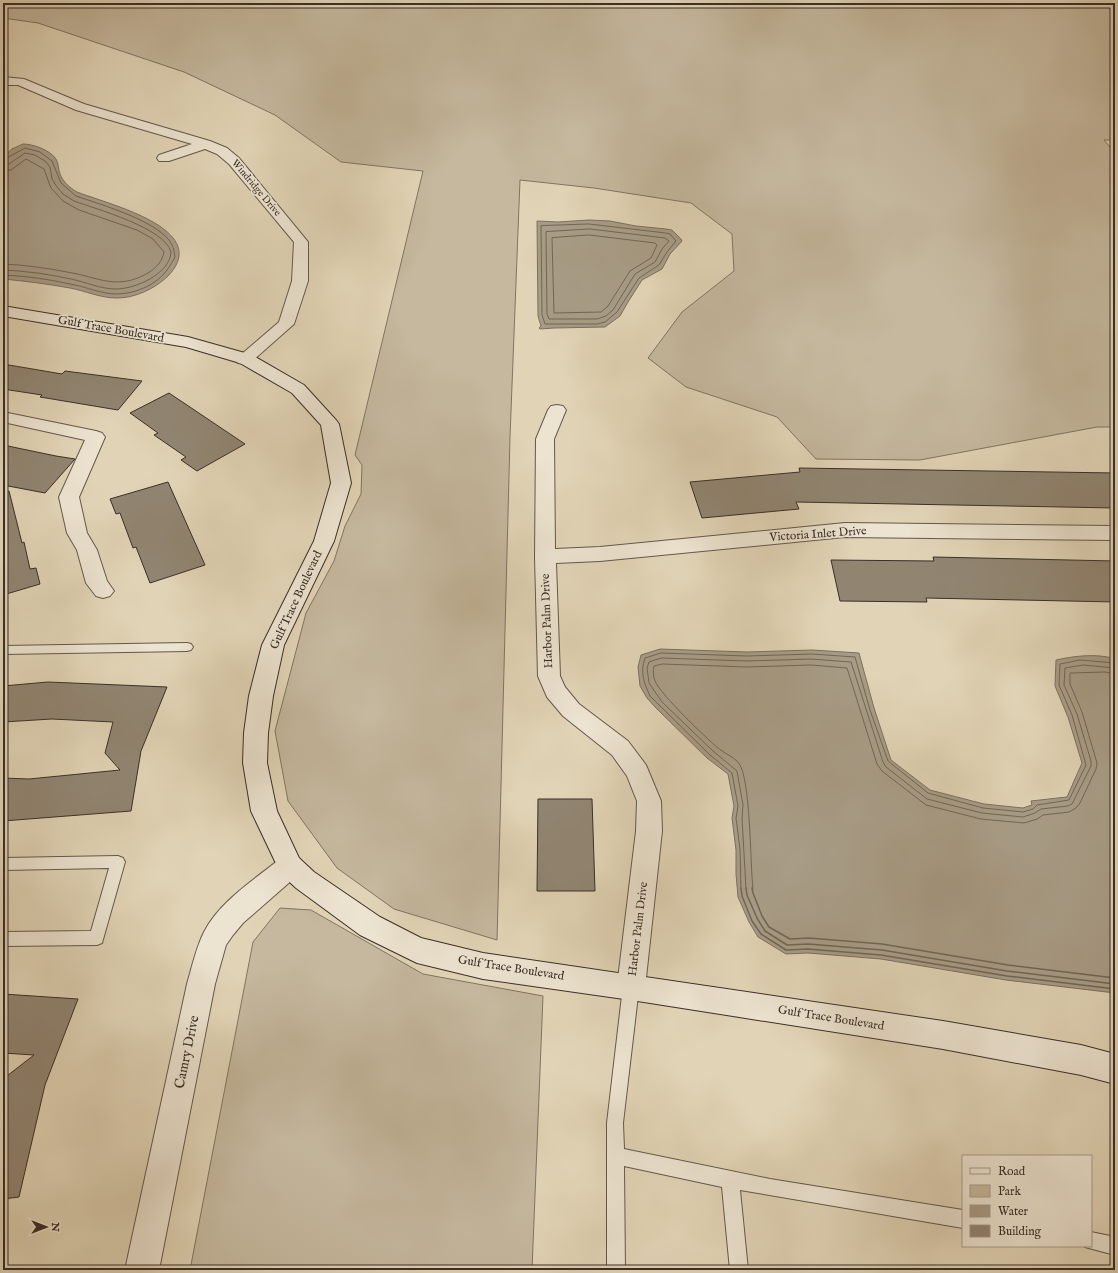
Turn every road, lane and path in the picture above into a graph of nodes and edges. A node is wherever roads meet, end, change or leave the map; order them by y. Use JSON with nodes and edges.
{"nodes":[{"id":1,"x":3,"y":81,"type":"edge"},
{"id":2,"x":205,"y":144,"type":"junction"},
{"id":3,"x":164,"y":158,"type":"dead end"},
{"id":4,"x":3,"y":311,"type":"edge"},
{"id":5,"x":244,"y":359,"type":"junction"},
{"id":6,"x":557,"y":410,"type":"dead end"},
{"id":7,"x":3,"y":417,"type":"edge"},
{"id":8,"x":1115,"y":533,"type":"edge"},
{"id":9,"x":545,"y":557,"type":"junction"},
{"id":10,"x":104,"y":591,"type":"dead end"},
{"id":11,"x":187,"y":647,"type":"dead end"},
{"id":12,"x":3,"y":650,"type":"edge"},
{"id":13,"x":3,"y":864,"type":"edge"},
{"id":14,"x":290,"y":866,"type":"junction"},
{"id":15,"x":3,"y":939,"type":"edge"},
{"id":16,"x":631,"y":986,"type":"junction"},
{"id":17,"x":1115,"y":1069,"type":"edge"},
{"id":18,"x":615,"y":1156,"type":"junction"},
{"id":19,"x":730,"y":1179,"type":"junction"},
{"id":20,"x":962,"y":1219,"type":"edge"},
{"id":21,"x":1092,"y":1241,"type":"edge"},
{"id":22,"x":1115,"y":1246,"type":"edge"},
{"id":23,"x":142,"y":1270,"type":"edge"},
{"id":24,"x":616,"y":1270,"type":"edge"},
{"id":25,"x":739,"y":1270,"type":"edge"}],
"edges":[{"from":1,"to":2,"type":"street","name":"Windridge Drive"},
{"from":2,"to":3,"type":"street"},
{"from":2,"to":5,"type":"street","name":"Windridge Drive"},
{"from":4,"to":5,"type":"street","name":"Gulf Trace Boulevard"},
{"from":5,"to":14,"type":"street","name":"Gulf Trace Boulevard"},
{"from":6,"to":9,"type":"street","name":"Harbor Palm Drive"},
{"from":7,"to":10,"type":"street"},
{"from":8,"to":9,"type":"street","name":"Victoria Inlet Drive"},
{"from":9,"to":16,"type":"street","name":"Harbor Palm Drive"},
{"from":11,"to":12,"type":"lane"},
{"from":13,"to":15,"type":"lane"},
{"from":14,"to":16,"type":"street","name":"Gulf Trace Boulevard"},
{"from":14,"to":23,"type":"street","name":"Camry Drive"},
{"from":16,"to":17,"type":"street","name":"Gulf Trace Boulevard"},
{"from":16,"to":18,"type":"lane"},
{"from":18,"to":19,"type":"lane"},
{"from":18,"to":24,"type":"lane"},
{"from":19,"to":20,"type":"lane"},
{"from":19,"to":25,"type":"lane"},
{"from":21,"to":22,"type":"lane"}]}
